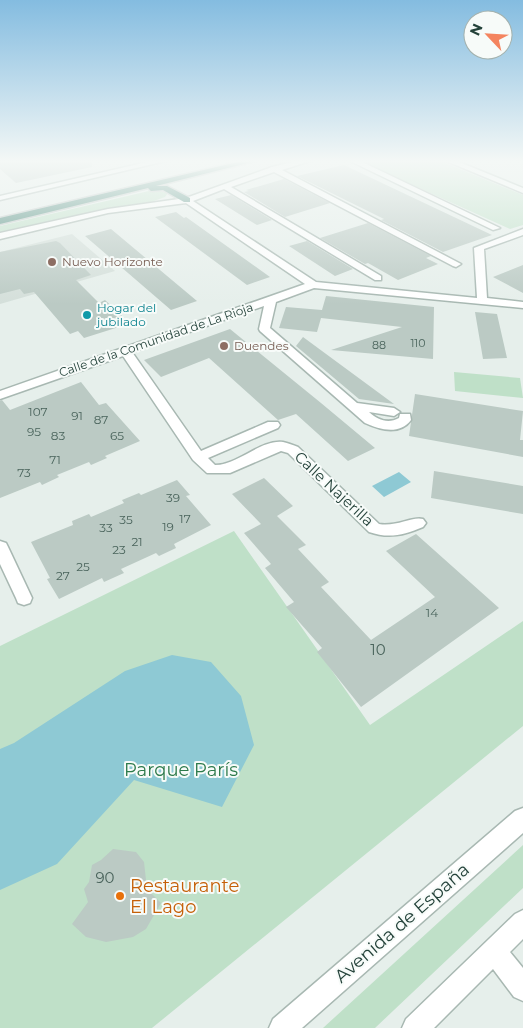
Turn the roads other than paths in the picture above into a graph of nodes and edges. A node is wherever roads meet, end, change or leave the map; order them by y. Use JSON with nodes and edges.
{"nodes":[{"id":1,"x":21,"y":208,"type":"edge"},
{"id":2,"x":58,"y":208,"type":"edge"},
{"id":3,"x":65,"y":208,"type":"edge"},
{"id":4,"x":130,"y":208,"type":"edge"},
{"id":5,"x":199,"y":208,"type":"edge"},
{"id":6,"x":261,"y":208,"type":"edge"},
{"id":7,"x":349,"y":208,"type":"edge"},
{"id":8,"x":453,"y":208,"type":"edge"},
{"id":9,"x":0,"y":213,"type":"edge"},
{"id":10,"x":0,"y":222,"type":"edge"},
{"id":11,"x":496,"y":228,"type":"dead end"},
{"id":12,"x":523,"y":232,"type":"edge"},
{"id":13,"x":0,"y":236,"type":"edge"},
{"id":14,"x":456,"y":264,"type":"dead end"},
{"id":15,"x":378,"y":278,"type":"dead end"},
{"id":16,"x":313,"y":285,"type":"junction"},
{"id":17,"x":272,"y":300,"type":"junction"},
{"id":18,"x":482,"y":301,"type":"junction"},
{"id":19,"x":523,"y":305,"type":"edge"},
{"id":20,"x":125,"y":350,"type":"junction"},
{"id":21,"x":0,"y":395,"type":"edge"},
{"id":22,"x":400,"y":414,"type":"dead end"},
{"id":23,"x":273,"y":425,"type":"dead end"},
{"id":24,"x":198,"y":457,"type":"junction"},
{"id":25,"x":418,"y":523,"type":"dead end"},
{"id":26,"x":0,"y":547,"type":"edge"},
{"id":27,"x":24,"y":598,"type":"dead end"},
{"id":28,"x":523,"y":819,"type":"edge"},
{"id":29,"x":523,"y":922,"type":"edge"},
{"id":30,"x":494,"y":951,"type":"junction"},
{"id":31,"x":523,"y":988,"type":"edge"},
{"id":32,"x":282,"y":1028,"type":"edge"},
{"id":33,"x":415,"y":1028,"type":"edge"}],
"edges":[{"from":1,"to":9,"type":"highway"},
{"from":2,"to":10,"type":"highway"},
{"from":3,"to":10,"type":"highway"},
{"from":4,"to":13,"type":"street"},
{"from":5,"to":16,"type":"street"},
{"from":6,"to":15,"type":"street"},
{"from":7,"to":14,"type":"street"},
{"from":8,"to":11,"type":"street"},
{"from":12,"to":18,"type":"street"},
{"from":16,"to":17,"type":"street","name":"Calle de la Comunidad de La Rioja"},
{"from":16,"to":18,"type":"street"},
{"from":17,"to":20,"type":"street","name":"Calle de la Comunidad de La Rioja"},
{"from":17,"to":22,"type":"street"},
{"from":18,"to":19,"type":"street"},
{"from":20,"to":21,"type":"street","name":"Calle de la Comunidad de La Rioja"},
{"from":20,"to":24,"type":"street","name":"Calle Najerilla"},
{"from":23,"to":24,"type":"street"},
{"from":24,"to":25,"type":"street","name":"Calle Najerilla"},
{"from":26,"to":27,"type":"street"},
{"from":28,"to":32,"type":"street","name":"Avenida de España"},
{"from":29,"to":30,"type":"street"},
{"from":30,"to":31,"type":"street"},
{"from":30,"to":33,"type":"street"}]}
